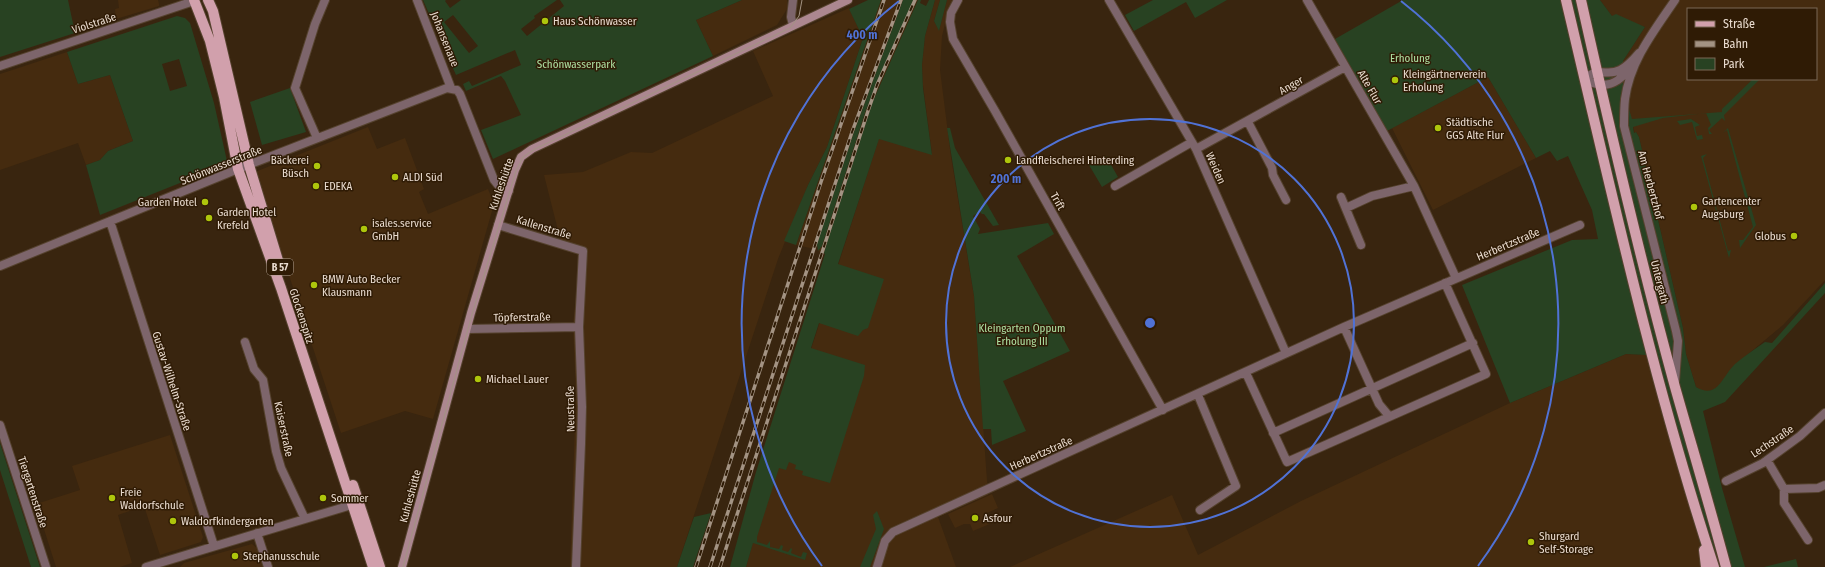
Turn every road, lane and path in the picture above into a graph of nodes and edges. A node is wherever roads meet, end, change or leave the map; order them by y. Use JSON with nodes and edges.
{"nodes":[{"id":1,"x":208,"y":0,"type":"edge"},
{"id":2,"x":211,"y":0,"type":"edge"},
{"id":3,"x":325,"y":0,"type":"edge"},
{"id":4,"x":417,"y":0,"type":"edge"},
{"id":5,"x":793,"y":0,"type":"edge"},
{"id":6,"x":848,"y":0,"type":"edge"},
{"id":7,"x":958,"y":0,"type":"edge"},
{"id":8,"x":1109,"y":0,"type":"edge"},
{"id":9,"x":1307,"y":0,"type":"edge"},
{"id":10,"x":1566,"y":0,"type":"edge"},
{"id":11,"x":1581,"y":0,"type":"edge"},
{"id":12,"x":1675,"y":0,"type":"edge"},
{"id":13,"x":194,"y":1,"type":"edge"},
{"id":14,"x":213,"y":11,"type":"junction"},
{"id":15,"x":793,"y":25,"type":"junction"},
{"id":16,"x":1639,"y":53,"type":"junction"},
{"id":17,"x":0,"y":66,"type":"edge"},
{"id":18,"x":1345,"y":67,"type":"junction"},
{"id":19,"x":1596,"y":72,"type":"junction"},
{"id":20,"x":1585,"y":79,"type":"junction"},
{"id":21,"x":1599,"y":85,"type":"junction"},
{"id":22,"x":451,"y":88,"type":"junction"},
{"id":23,"x":1248,"y":122,"type":"junction"},
{"id":24,"x":317,"y":138,"type":"junction"},
{"id":25,"x":1192,"y":142,"type":"junction"},
{"id":26,"x":1196,"y":150,"type":"junction"},
{"id":27,"x":249,"y":165,"type":"junction"},
{"id":28,"x":238,"y":169,"type":"junction"},
{"id":29,"x":1115,"y":186,"type":"dead end"},
{"id":30,"x":1414,"y":186,"type":"junction"},
{"id":31,"x":509,"y":191,"type":"junction"},
{"id":32,"x":1341,"y":197,"type":"dead end"},
{"id":33,"x":1286,"y":200,"type":"dead end"},
{"id":34,"x":1346,"y":208,"type":"junction"},
{"id":35,"x":110,"y":221,"type":"junction"},
{"id":36,"x":498,"y":225,"type":"junction"},
{"id":37,"x":1580,"y":225,"type":"dead end"},
{"id":38,"x":1361,"y":245,"type":"dead end"},
{"id":39,"x":583,"y":251,"type":"joint"},
{"id":40,"x":0,"y":266,"type":"edge"},
{"id":41,"x":1456,"y":278,"type":"junction"},
{"id":42,"x":1445,"y":283,"type":"junction"},
{"id":43,"x":579,"y":327,"type":"junction"},
{"id":44,"x":1344,"y":327,"type":"junction"},
{"id":45,"x":467,"y":329,"type":"junction"},
{"id":46,"x":245,"y":342,"type":"dead end"},
{"id":47,"x":1473,"y":343,"type":"junction"},
{"id":48,"x":1286,"y":353,"type":"junction"},
{"id":49,"x":1246,"y":372,"type":"junction"},
{"id":50,"x":1675,"y":387,"type":"junction"},
{"id":51,"x":1373,"y":389,"type":"junction"},
{"id":52,"x":1198,"y":395,"type":"junction"},
{"id":53,"x":1163,"y":410,"type":"junction"},
{"id":54,"x":1825,"y":414,"type":"edge"},
{"id":55,"x":1389,"y":416,"type":"junction"},
{"id":56,"x":0,"y":425,"type":"edge"},
{"id":57,"x":1273,"y":433,"type":"junction"},
{"id":58,"x":1767,"y":460,"type":"junction"},
{"id":59,"x":1726,"y":481,"type":"dead end"},
{"id":60,"x":1825,"y":486,"type":"edge"},
{"id":61,"x":1784,"y":489,"type":"junction"},
{"id":62,"x":355,"y":504,"type":"junction"},
{"id":63,"x":1200,"y":510,"type":"dead end"},
{"id":64,"x":305,"y":519,"type":"junction"},
{"id":65,"x":1699,"y":522,"type":"junction"},
{"id":66,"x":257,"y":534,"type":"junction"},
{"id":67,"x":1808,"y":540,"type":"dead end"},
{"id":68,"x":214,"y":546,"type":"junction"},
{"id":69,"x":405,"y":556,"type":"junction"},
{"id":70,"x":172,"y":563,"type":"edge"},
{"id":71,"x":46,"y":567,"type":"edge"},
{"id":72,"x":146,"y":567,"type":"edge"},
{"id":73,"x":268,"y":567,"type":"edge"},
{"id":74,"x":373,"y":567,"type":"edge"},
{"id":75,"x":380,"y":567,"type":"edge"},
{"id":76,"x":396,"y":567,"type":"edge"},
{"id":77,"x":402,"y":567,"type":"edge"},
{"id":78,"x":576,"y":567,"type":"edge"},
{"id":79,"x":877,"y":567,"type":"edge"},
{"id":80,"x":1706,"y":567,"type":"edge"},
{"id":81,"x":1714,"y":567,"type":"edge"},
{"id":82,"x":1726,"y":567,"type":"edge"}],
"edges":[{"from":1,"to":14,"type":"main road","number":"B 57"},
{"from":2,"to":14,"type":"street","name":"Glockenspitz"},
{"from":3,"to":24,"type":"street"},
{"from":4,"to":22,"type":"street","name":"Johansenaue"},
{"from":5,"to":15,"type":"street"},
{"from":6,"to":15,"type":"street","name":"Kuhleshütte"},
{"from":7,"to":53,"type":"street","name":"Trift"},
{"from":8,"to":25,"type":"street","name":"Weiden"},
{"from":9,"to":18,"type":"street","name":"Alte Flur"},
{"from":10,"to":20,"type":"main road"},
{"from":11,"to":19,"type":"main road","name":"Untergath"},
{"from":12,"to":16,"type":"street","name":"Am Herbertzhof"},
{"from":13,"to":17,"type":"street","name":"Violstraße"},
{"from":13,"to":28,"type":"main road","name":"Glockenspitz","number":"B 57"},
{"from":14,"to":27,"type":"main road","name":"Glockenspitz","number":"B 57"},
{"from":15,"to":31,"type":"street","name":"Kuhleshütte"},
{"from":16,"to":19,"type":"street"},
{"from":16,"to":21,"type":"street"},
{"from":16,"to":50,"type":"street","name":"Am Herbertzhof"},
{"from":18,"to":23,"type":"street","name":"Anger"},
{"from":18,"to":30,"type":"street","name":"Alte Flur"},
{"from":19,"to":20,"type":"street"},
{"from":19,"to":21,"type":"main road","name":"Untergath"},
{"from":20,"to":21,"type":"street"},
{"from":20,"to":65,"type":"main road"},
{"from":21,"to":50,"type":"main road","name":"Untergath"},
{"from":22,"to":24,"type":"street","name":"Schönwasserstraße"},
{"from":22,"to":31,"type":"street","name":"Johansenaue"},
{"from":23,"to":26,"type":"street","name":"Anger"},
{"from":23,"to":33,"type":"street"},
{"from":24,"to":27,"type":"street","name":"Schönwasserstraße"},
{"from":25,"to":26,"type":"street","name":"Weiden"},
{"from":25,"to":29,"type":"street"},
{"from":26,"to":48,"type":"street","name":"Weiden"},
{"from":27,"to":28,"type":"street","name":"Schönwasserstraße"},
{"from":27,"to":62,"type":"main road","name":"Glockenspitz","number":"B 57"},
{"from":28,"to":35,"type":"street","name":"Schönwasserstraße"},
{"from":28,"to":62,"type":"main road","name":"Glockenspitz","number":"B 57"},
{"from":30,"to":34,"type":"street"},
{"from":30,"to":41,"type":"street","name":"Alte Flur"},
{"from":31,"to":36,"type":"street","name":"Kuhleshütte"},
{"from":32,"to":34,"type":"street"},
{"from":34,"to":38,"type":"street"},
{"from":35,"to":40,"type":"street","name":"Schönwasserstraße"},
{"from":35,"to":68,"type":"street","name":"Gustav-Wilhelm-Straße"},
{"from":36,"to":39,"type":"street","name":"Kallenstraße"},
{"from":36,"to":45,"type":"street","name":"Kuhleshütte"},
{"from":37,"to":41,"type":"street","name":"Herbertzstraße"},
{"from":39,"to":43,"type":"street","name":"Neustraße"},
{"from":41,"to":42,"type":"street","name":"Herbertzstraße"},
{"from":42,"to":44,"type":"street","name":"Herbertzstraße"},
{"from":42,"to":47,"type":"street"},
{"from":43,"to":45,"type":"street","name":"Töpferstraße"},
{"from":43,"to":78,"type":"street","name":"Neustraße"},
{"from":44,"to":48,"type":"street","name":"Herbertzstraße"},
{"from":44,"to":51,"type":"street"},
{"from":45,"to":69,"type":"street","name":"Kuhleshütte"},
{"from":46,"to":64,"type":"street","name":"Kaiserstraße"},
{"from":47,"to":51,"type":"street"},
{"from":47,"to":55,"type":"street"},
{"from":48,"to":49,"type":"street","name":"Herbertzstraße"},
{"from":49,"to":52,"type":"street","name":"Herbertzstraße"},
{"from":49,"to":57,"type":"street"},
{"from":50,"to":82,"type":"main road","name":"Untergath"},
{"from":51,"to":55,"type":"street"},
{"from":51,"to":57,"type":"street"},
{"from":52,"to":53,"type":"street","name":"Herbertzstraße"},
{"from":52,"to":63,"type":"street"},
{"from":53,"to":79,"type":"street","name":"Herbertzstraße"},
{"from":54,"to":58,"type":"street","name":"Lechstraße"},
{"from":55,"to":57,"type":"street"},
{"from":56,"to":71,"type":"street","name":"Tiergartenstraße"},
{"from":58,"to":59,"type":"street","name":"Lechstraße"},
{"from":58,"to":61,"type":"street"},
{"from":60,"to":61,"type":"street"},
{"from":61,"to":67,"type":"street"},
{"from":62,"to":64,"type":"street"},
{"from":62,"to":74,"type":"main road","name":"Glockenspitz","number":"B 57"},
{"from":62,"to":75,"type":"main road","name":"Glockenspitz","number":"B 57"},
{"from":64,"to":66,"type":"street"},
{"from":65,"to":80,"type":"main road"},
{"from":65,"to":81,"type":"main road"},
{"from":66,"to":68,"type":"street"},
{"from":66,"to":73,"type":"street"},
{"from":68,"to":70,"type":"street"},
{"from":69,"to":76,"type":"street"},
{"from":69,"to":77,"type":"street","name":"Kuhleshütte"},
{"from":70,"to":72,"type":"street"}]}
